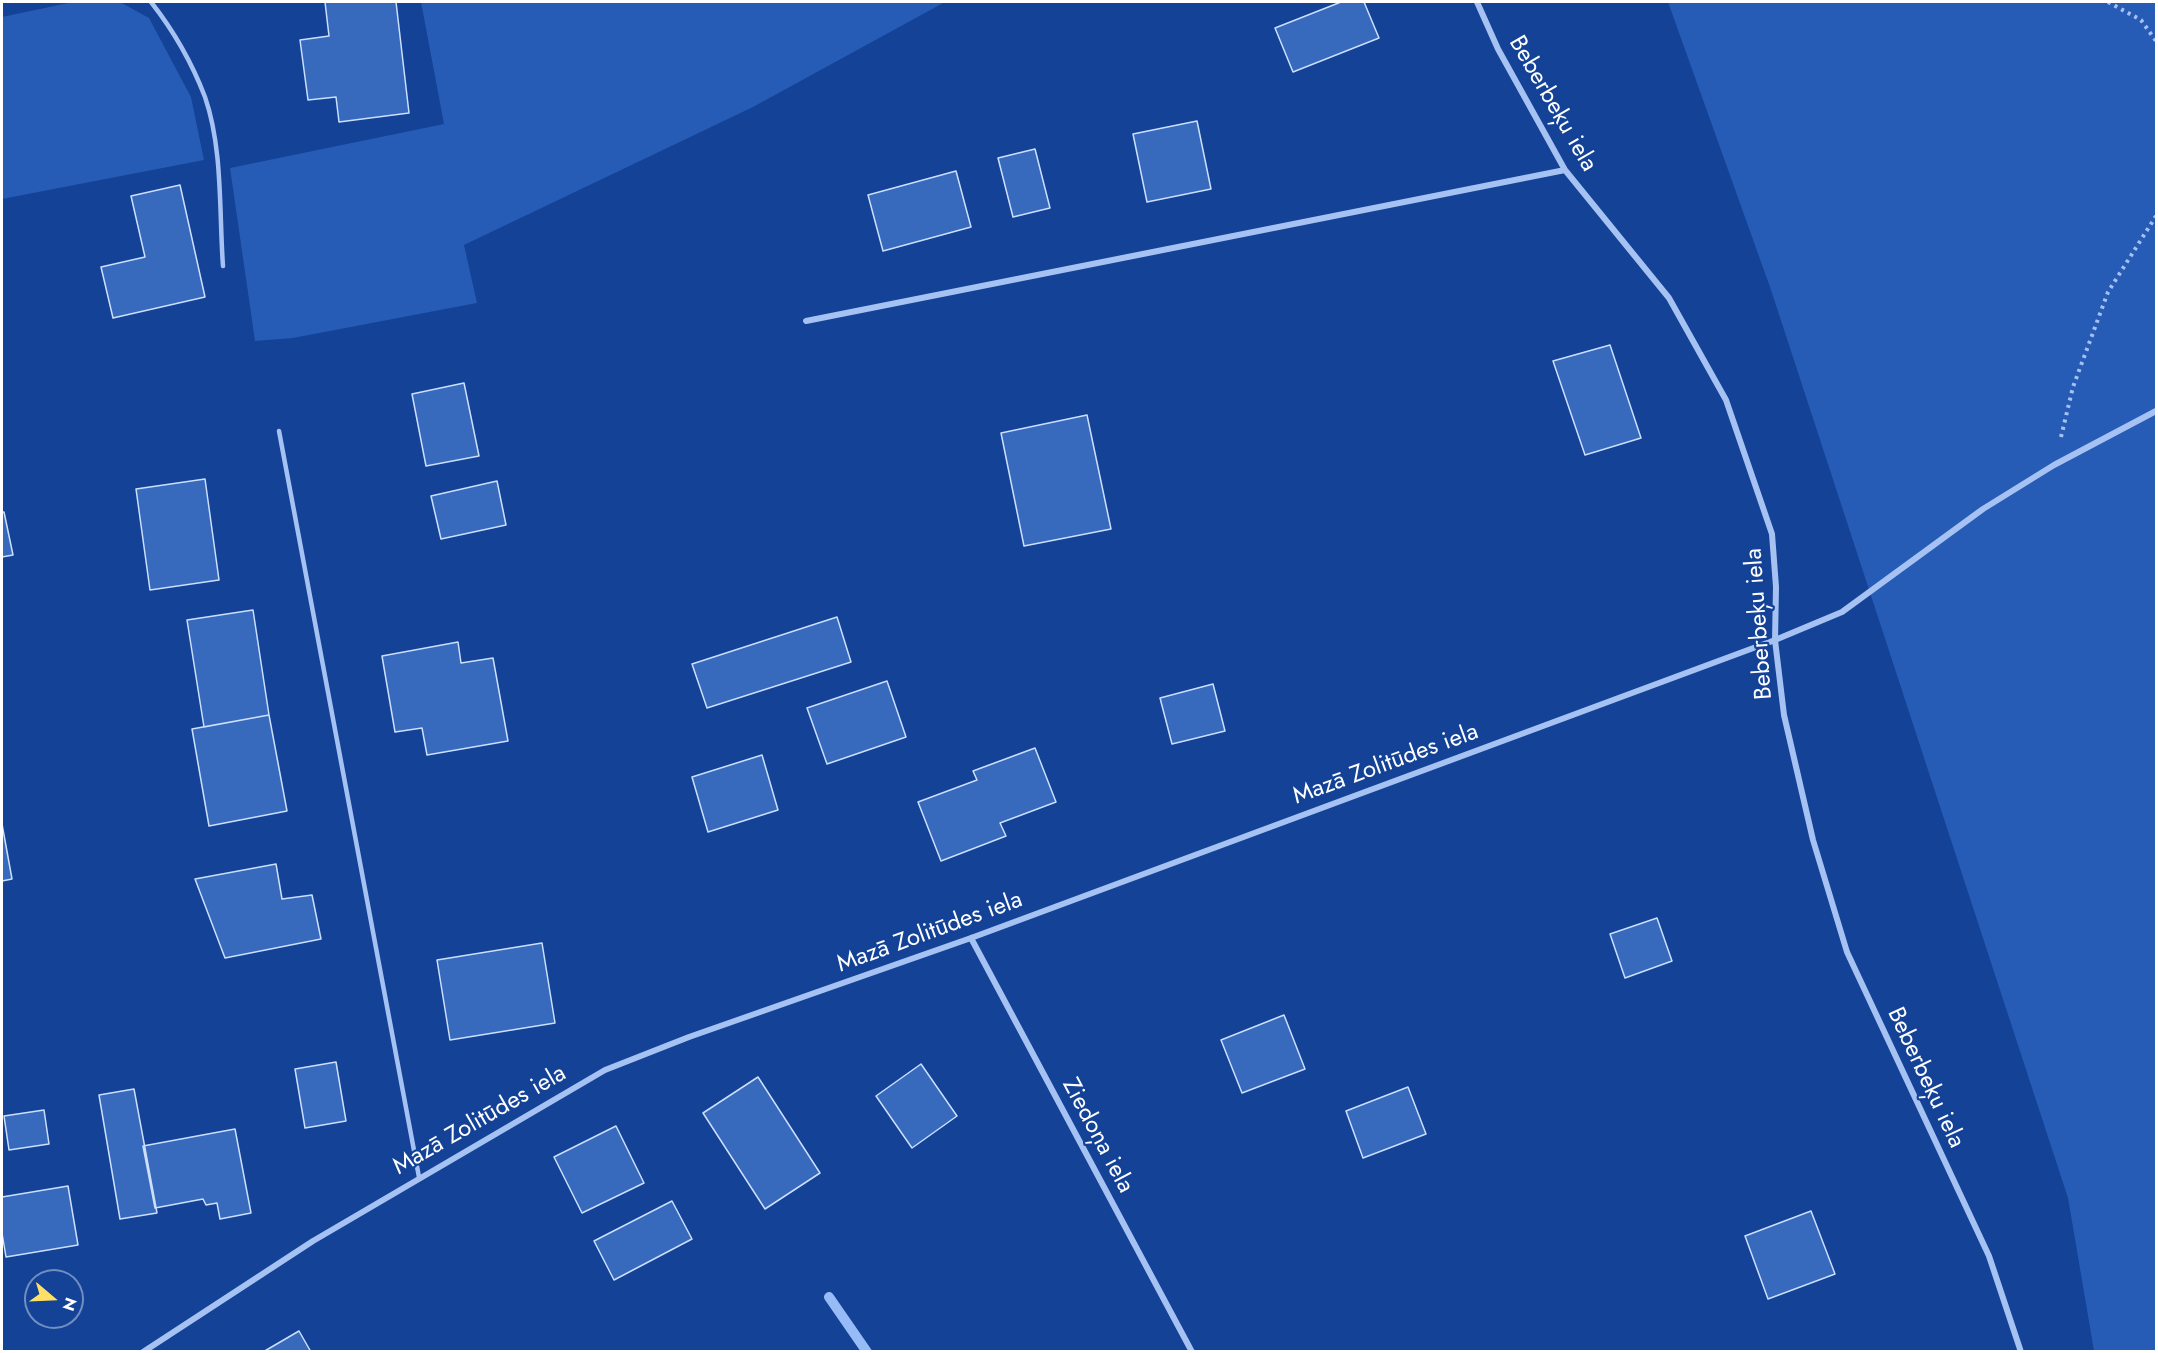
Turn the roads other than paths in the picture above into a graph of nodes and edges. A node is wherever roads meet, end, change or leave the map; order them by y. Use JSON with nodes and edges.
{"nodes":[{"id":1,"x":150,"y":2,"type":"edge"},
{"id":2,"x":1477,"y":2,"type":"edge"},
{"id":3,"x":1565,"y":170,"type":"junction"},
{"id":4,"x":223,"y":266,"type":"dead end"},
{"id":5,"x":806,"y":321,"type":"dead end"},
{"id":6,"x":2157,"y":411,"type":"edge"},
{"id":7,"x":279,"y":431,"type":"dead end"},
{"id":8,"x":1775,"y":640,"type":"junction"},
{"id":9,"x":970,"y":938,"type":"junction"},
{"id":10,"x":419,"y":1177,"type":"junction"},
{"id":11,"x":143,"y":1352,"type":"edge"},
{"id":12,"x":1192,"y":1352,"type":"edge"},
{"id":13,"x":2021,"y":1352,"type":"edge"}],
"edges":[{"from":1,"to":4,"type":"lane"},
{"from":2,"to":3,"type":"street","name":"Beberbeķu iela"},
{"from":3,"to":5,"type":"street"},
{"from":3,"to":8,"type":"street","name":"Beberbeķu iela"},
{"from":6,"to":8,"type":"street","name":"Mazā Zolitūdes iela"},
{"from":7,"to":10,"type":"lane"},
{"from":8,"to":9,"type":"street","name":"Mazā Zolitūdes iela"},
{"from":8,"to":13,"type":"street","name":"Beberbeķu iela"},
{"from":9,"to":10,"type":"street","name":"Mazā Zolitūdes iela"},
{"from":9,"to":12,"type":"street","name":"Ziedoņa iela"},
{"from":10,"to":11,"type":"street","name":"Mazā Zolitūdes iela"}]}
